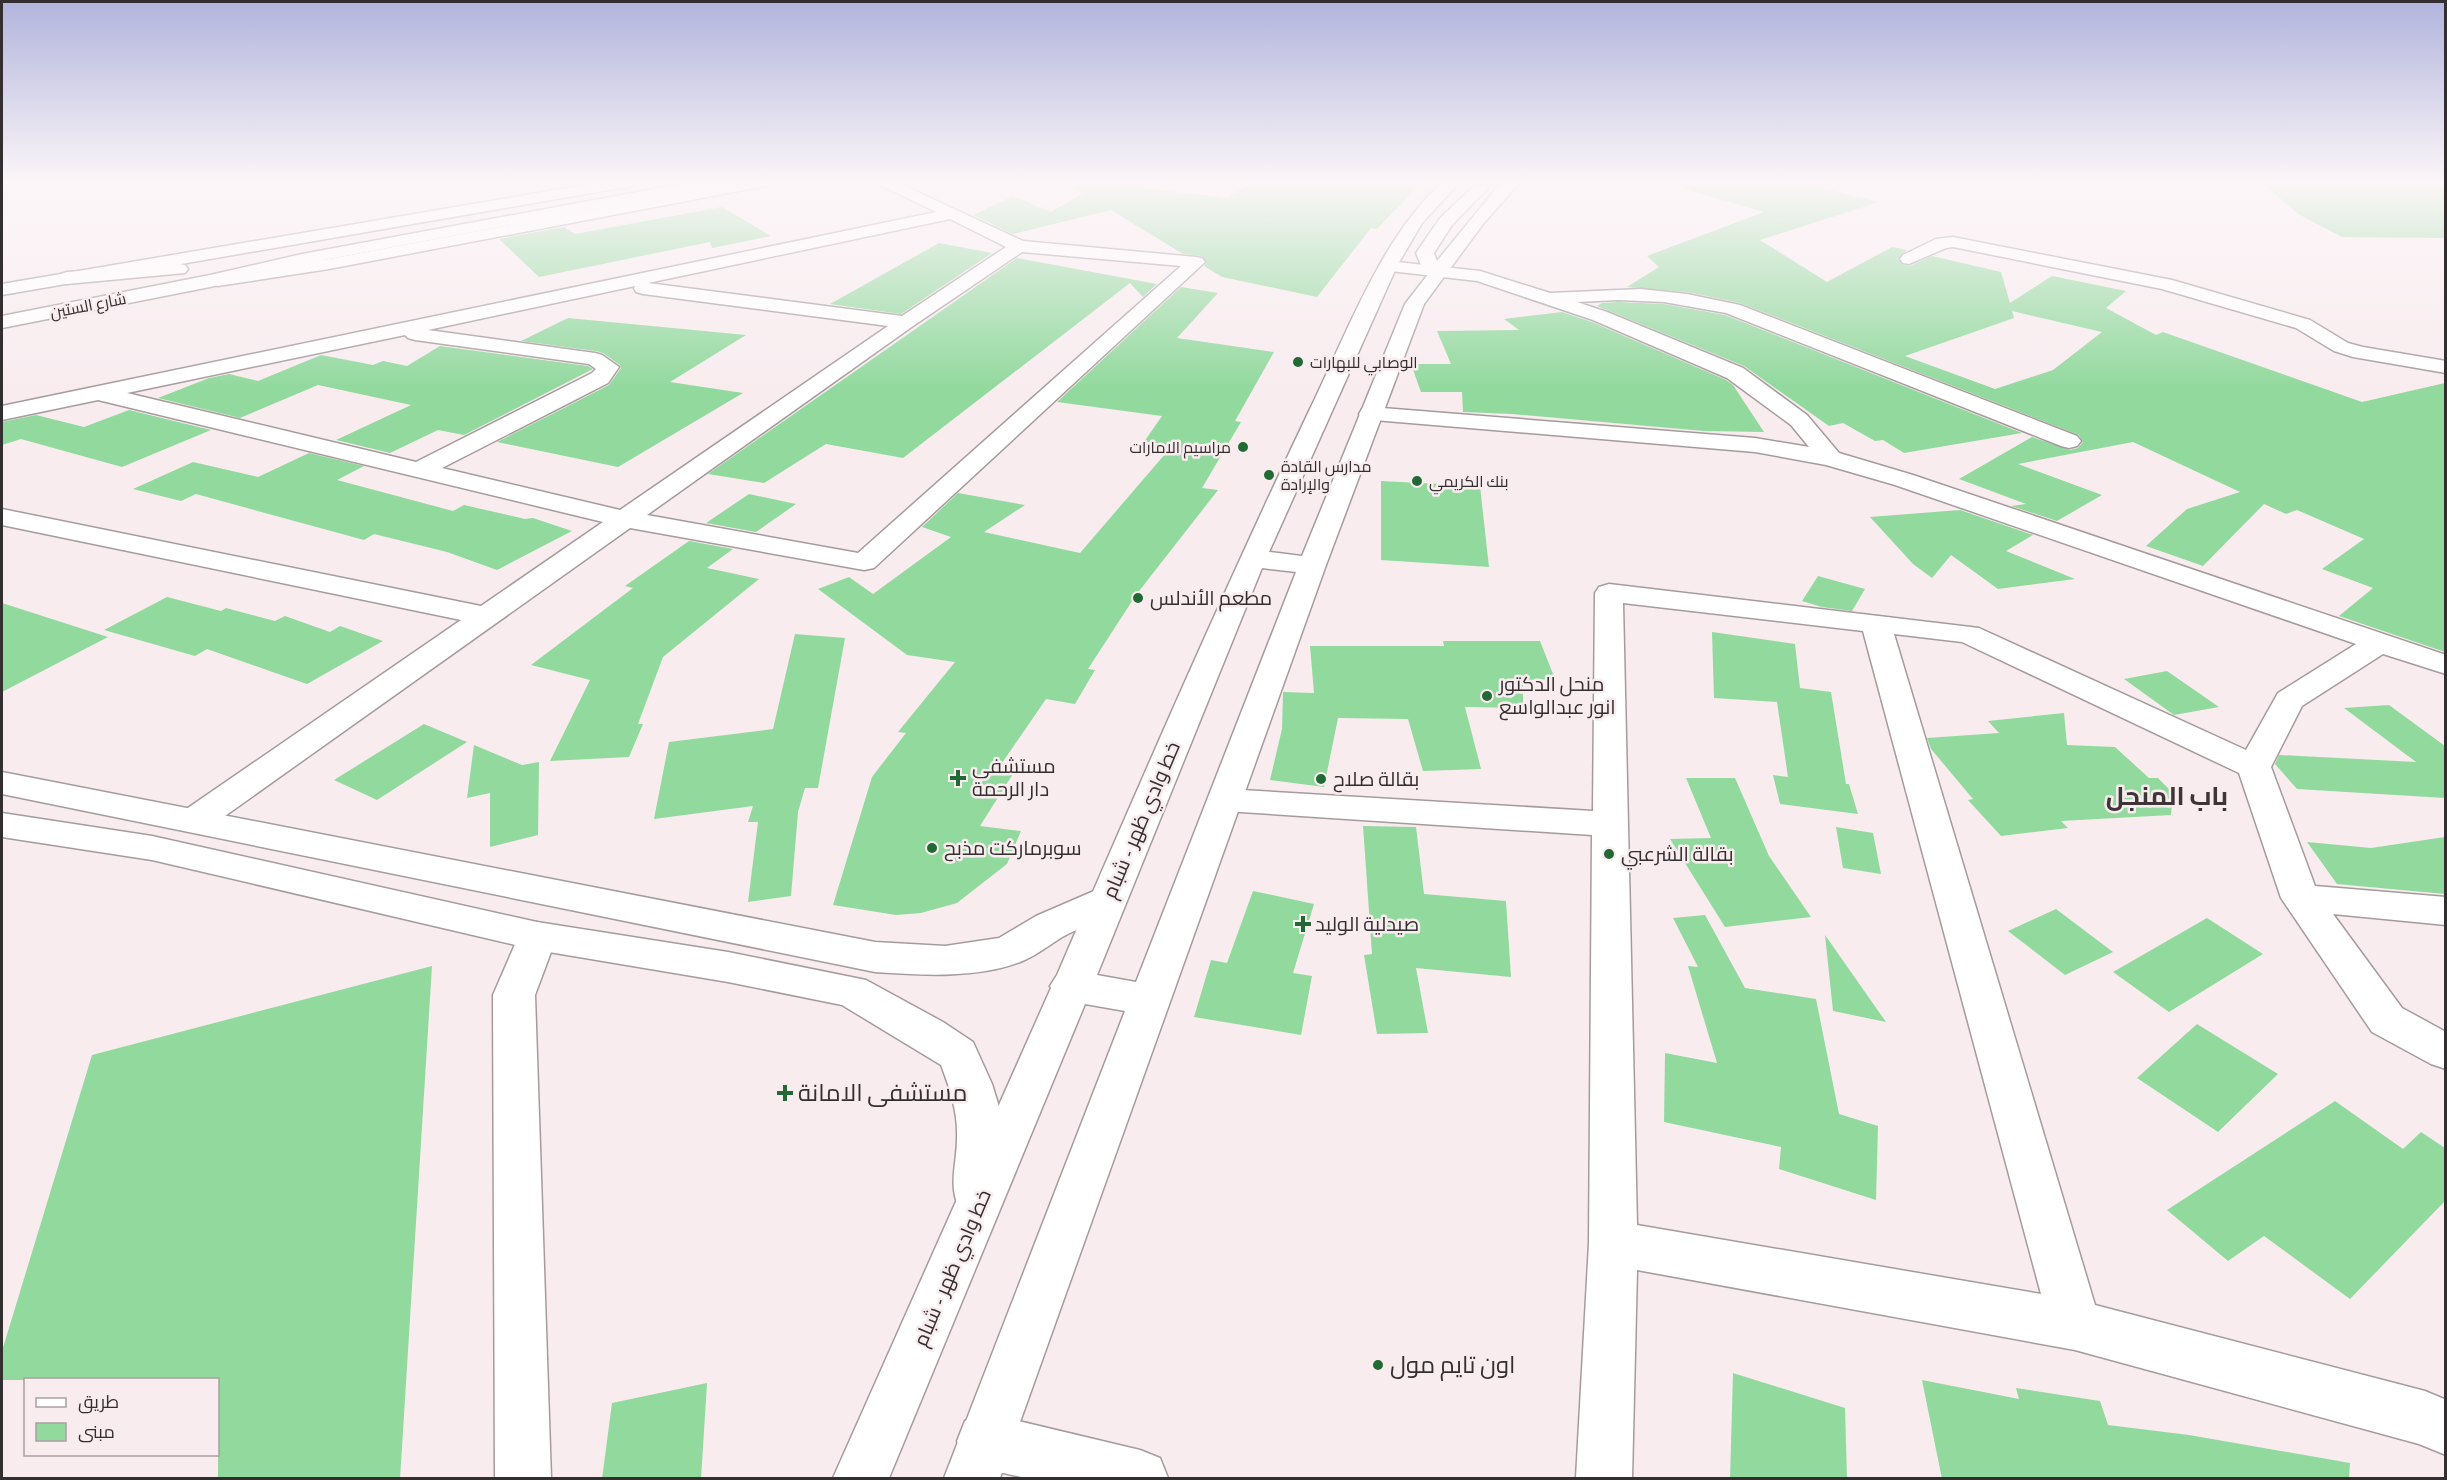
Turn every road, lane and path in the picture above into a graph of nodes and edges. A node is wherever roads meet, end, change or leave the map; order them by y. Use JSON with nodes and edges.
{"nodes":[{"id":1,"x":230,"y":250,"type":"edge"},
{"id":2,"x":291,"y":250,"type":"edge"},
{"id":3,"x":350,"y":250,"type":"edge"},
{"id":4,"x":402,"y":250,"type":"edge"},
{"id":5,"x":779,"y":250,"type":"edge"},
{"id":6,"x":1012,"y":250,"type":"edge"},
{"id":7,"x":1063,"y":250,"type":"edge"},
{"id":8,"x":1396,"y":250,"type":"edge"},
{"id":9,"x":1410,"y":250,"type":"edge"},
{"id":10,"x":1427,"y":250,"type":"edge"},
{"id":11,"x":1455,"y":250,"type":"edge"},
{"id":12,"x":1927,"y":250,"type":"edge"},
{"id":13,"x":1994,"y":250,"type":"edge"},
{"id":14,"x":1909,"y":259,"type":"dead end"},
{"id":15,"x":1388,"y":266,"type":"junction"},
{"id":16,"x":189,"y":268,"type":"junction"},
{"id":17,"x":1439,"y":272,"type":"junction"},
{"id":18,"x":67,"y":278,"type":"junction"},
{"id":19,"x":210,"y":281,"type":"junction"},
{"id":20,"x":617,"y":284,"type":"junction"},
{"id":21,"x":2,"y":290,"type":"edge"},
{"id":22,"x":1547,"y":299,"type":"junction"},
{"id":23,"x":2,"y":302,"type":"edge"},
{"id":24,"x":2,"y":322,"type":"edge"},
{"id":25,"x":906,"y":322,"type":"junction"},
{"id":26,"x":392,"y":331,"type":"junction"},
{"id":27,"x":2445,"y":367,"type":"edge"},
{"id":28,"x":98,"y":393,"type":"junction"},
{"id":29,"x":2,"y":413,"type":"edge"},
{"id":30,"x":1370,"y":414,"type":"junction"},
{"id":31,"x":2069,"y":441,"type":"dead end"},
{"id":32,"x":1830,"y":458,"type":"junction"},
{"id":33,"x":419,"y":470,"type":"junction"},
{"id":34,"x":2,"y":517,"type":"edge"},
{"id":35,"x":625,"y":519,"type":"junction"},
{"id":36,"x":1252,"y":560,"type":"junction"},
{"id":37,"x":1312,"y":565,"type":"junction"},
{"id":38,"x":486,"y":616,"type":"junction"},
{"id":39,"x":1876,"y":623,"type":"junction"},
{"id":40,"x":2379,"y":642,"type":"junction"},
{"id":41,"x":2445,"y":665,"type":"edge"},
{"id":42,"x":2254,"y":767,"type":"junction"},
{"id":43,"x":2,"y":783,"type":"edge"},
{"id":44,"x":1226,"y":800,"type":"junction"},
{"id":45,"x":195,"y":820,"type":"junction"},
{"id":46,"x":1611,"y":824,"type":"junction"},
{"id":47,"x":2,"y":825,"type":"edge"},
{"id":48,"x":152,"y":848,"type":"junction"},
{"id":49,"x":2300,"y":898,"type":"junction"},
{"id":50,"x":1107,"y":901,"type":"junction"},
{"id":51,"x":2445,"y":911,"type":"edge"},
{"id":52,"x":537,"y":936,"type":"junction"},
{"id":53,"x":1071,"y":986,"type":"junction"},
{"id":54,"x":1150,"y":1000,"type":"junction"},
{"id":55,"x":2445,"y":1052,"type":"edge"},
{"id":56,"x":973,"y":1221,"type":"junction"},
{"id":57,"x":1613,"y":1243,"type":"junction"},
{"id":58,"x":2075,"y":1325,"type":"junction"},
{"id":59,"x":2445,"y":1428,"type":"edge"},
{"id":60,"x":979,"y":1460,"type":"edge"},
{"id":61,"x":523,"y":1479,"type":"edge"},
{"id":62,"x":861,"y":1479,"type":"edge"},
{"id":63,"x":1140,"y":1479,"type":"edge"},
{"id":64,"x":1604,"y":1479,"type":"edge"}],
"edges":[{"from":1,"to":18,"type":"main road","name":"شارع الستين"},
{"from":2,"to":16,"type":"main road","name":"شارع الستين"},
{"from":3,"to":19,"type":"main road","name":"شارع الستين"},
{"from":4,"to":19,"type":"main road","name":"شارع الستين"},
{"from":5,"to":20,"type":"main road"},
{"from":6,"to":25,"type":"main road"},
{"from":7,"to":35,"type":"main road"},
{"from":8,"to":15,"type":"main road","name":"خط وادي ظهر - شبام"},
{"from":9,"to":15,"type":"main road"},
{"from":10,"to":17,"type":"main road"},
{"from":11,"to":17,"type":"main road"},
{"from":12,"to":14,"type":"main road"},
{"from":13,"to":27,"type":"main road"},
{"from":15,"to":17,"type":"main road"},
{"from":15,"to":36,"type":"main road","name":"خط وادي ظهر - شبام"},
{"from":16,"to":18,"type":"main road"},
{"from":16,"to":23,"type":"main road","name":"شارع الستين"},
{"from":17,"to":22,"type":"main road"},
{"from":17,"to":30,"type":"main road"},
{"from":18,"to":21,"type":"main road"},
{"from":19,"to":24,"type":"main road","name":"شارع الستين"},
{"from":20,"to":25,"type":"main road"},
{"from":20,"to":26,"type":"main road"},
{"from":22,"to":31,"type":"main road"},
{"from":22,"to":32,"type":"main road"},
{"from":25,"to":35,"type":"main road"},
{"from":26,"to":28,"type":"main road"},
{"from":26,"to":33,"type":"main road"},
{"from":28,"to":29,"type":"main road"},
{"from":28,"to":33,"type":"main road"},
{"from":30,"to":32,"type":"main road"},
{"from":30,"to":37,"type":"main road"},
{"from":32,"to":40,"type":"main road"},
{"from":33,"to":35,"type":"main road"},
{"from":34,"to":38,"type":"main road"},
{"from":35,"to":38,"type":"main road"},
{"from":36,"to":37,"type":"main road"},
{"from":36,"to":50,"type":"main road","name":"خط وادي ظهر - شبام"},
{"from":37,"to":44,"type":"main road"},
{"from":38,"to":45,"type":"main road"},
{"from":39,"to":42,"type":"main road"},
{"from":39,"to":46,"type":"main road"},
{"from":39,"to":58,"type":"main road"},
{"from":40,"to":41,"type":"main road"},
{"from":40,"to":42,"type":"main road"},
{"from":42,"to":49,"type":"main road"},
{"from":43,"to":45,"type":"main road"},
{"from":44,"to":46,"type":"main road"},
{"from":44,"to":54,"type":"main road"},
{"from":45,"to":48,"type":"main road"},
{"from":45,"to":50,"type":"main road"},
{"from":46,"to":57,"type":"main road"},
{"from":47,"to":48,"type":"main road"},
{"from":48,"to":52,"type":"main road"},
{"from":49,"to":51,"type":"main road"},
{"from":49,"to":55,"type":"main road"},
{"from":50,"to":53,"type":"main road","name":"خط وادي ظهر - شبام"},
{"from":52,"to":56,"type":"main road"},
{"from":52,"to":61,"type":"main road"},
{"from":53,"to":54,"type":"main road"},
{"from":53,"to":56,"type":"main road","name":"خط وادي ظهر - شبام"},
{"from":54,"to":60,"type":"main road"},
{"from":56,"to":62,"type":"main road","name":"خط وادي ظهر - شبام"},
{"from":57,"to":58,"type":"main road"},
{"from":57,"to":64,"type":"main road"},
{"from":58,"to":59,"type":"main road"},
{"from":60,"to":63,"type":"main road"}]}
